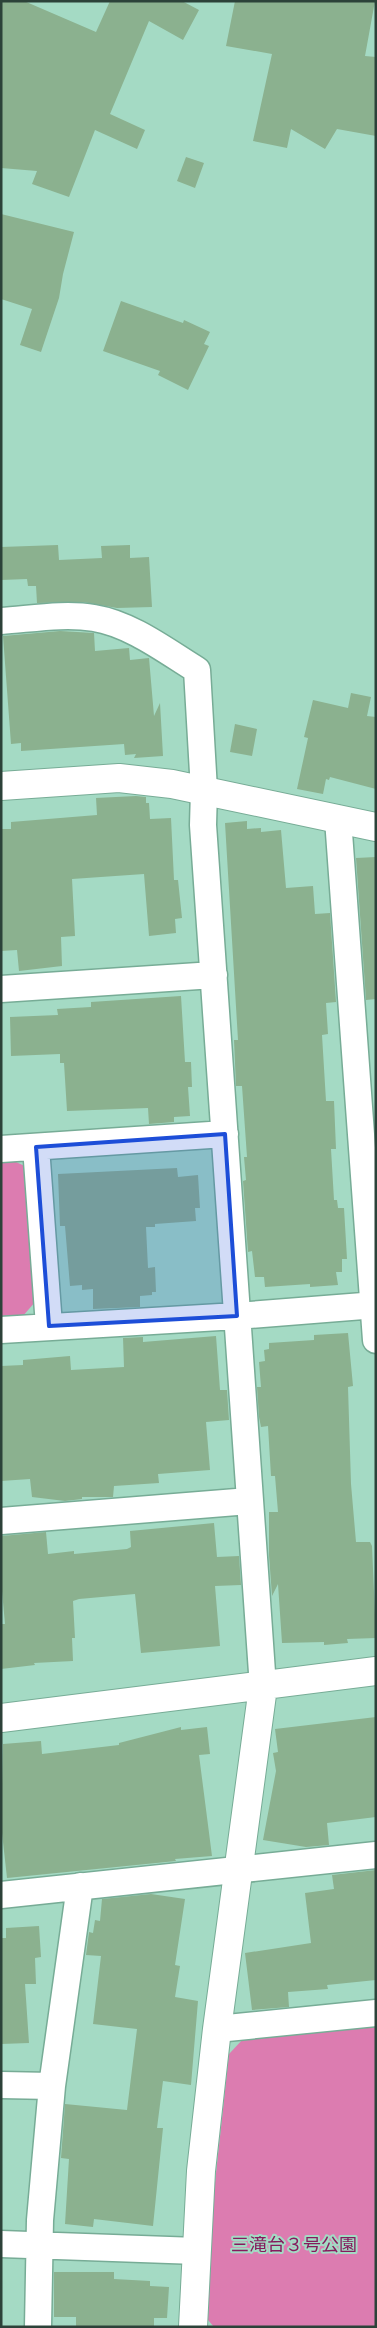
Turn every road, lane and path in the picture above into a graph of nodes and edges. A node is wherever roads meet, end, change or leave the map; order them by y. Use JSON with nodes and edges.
{"nodes":[{"id":1,"x":1,"y":621,"type":"edge"},
{"id":2,"x":1,"y":786,"type":"edge"},
{"id":3,"x":204,"y":790,"type":"junction"},
{"id":4,"x":338,"y":819,"type":"junction"},
{"id":5,"x":376,"y":827,"type":"edge"},
{"id":6,"x":214,"y":975,"type":"junction"},
{"id":7,"x":1,"y":989,"type":"edge"},
{"id":8,"x":225,"y":1134,"type":"junction"},
{"id":9,"x":36,"y":1147,"type":"junction"},
{"id":10,"x":1,"y":1149,"type":"edge"},
{"id":11,"x":369,"y":1154,"type":"edge"},
{"id":12,"x":375,"y":1305,"type":"edge"},
{"id":13,"x":237,"y":1316,"type":"junction"},
{"id":14,"x":49,"y":1326,"type":"junction"},
{"id":15,"x":1,"y":1330,"type":"edge"},
{"id":16,"x":376,"y":1340,"type":"edge"},
{"id":17,"x":249,"y":1501,"type":"junction"},
{"id":18,"x":1,"y":1522,"type":"edge"},
{"id":19,"x":376,"y":1671,"type":"edge"},
{"id":20,"x":263,"y":1687,"type":"junction"},
{"id":21,"x":1,"y":1718,"type":"edge"},
{"id":22,"x":376,"y":1855,"type":"edge"},
{"id":23,"x":238,"y":1870,"type":"junction"},
{"id":24,"x":80,"y":1886,"type":"junction"},
{"id":25,"x":1,"y":1895,"type":"edge"},
{"id":26,"x":376,"y":2013,"type":"edge"},
{"id":27,"x":217,"y":2029,"type":"junction"},
{"id":28,"x":1,"y":2085,"type":"edge"},
{"id":29,"x":52,"y":2086,"type":"junction"},
{"id":30,"x":1,"y":2244,"type":"edge"},
{"id":31,"x":40,"y":2245,"type":"junction"},
{"id":32,"x":197,"y":2251,"type":"junction"},
{"id":33,"x":38,"y":2327,"type":"edge"},
{"id":34,"x":193,"y":2327,"type":"edge"}],
"edges":[{"from":1,"to":3,"type":"street"},
{"from":2,"to":3,"type":"street"},
{"from":3,"to":4,"type":"street"},
{"from":3,"to":6,"type":"street"},
{"from":4,"to":5,"type":"street"},
{"from":4,"to":11,"type":"street"},
{"from":6,"to":7,"type":"street"},
{"from":6,"to":8,"type":"street"},
{"from":8,"to":9,"type":"street"},
{"from":8,"to":13,"type":"street"},
{"from":9,"to":10,"type":"street"},
{"from":9,"to":14,"type":"street"},
{"from":11,"to":12,"type":"street"},
{"from":12,"to":13,"type":"street"},
{"from":12,"to":16,"type":"street"},
{"from":13,"to":14,"type":"street"},
{"from":13,"to":17,"type":"street"},
{"from":14,"to":15,"type":"street"},
{"from":17,"to":18,"type":"street"},
{"from":17,"to":20,"type":"street"},
{"from":19,"to":20,"type":"street"},
{"from":20,"to":21,"type":"street"},
{"from":20,"to":23,"type":"street"},
{"from":22,"to":23,"type":"street"},
{"from":23,"to":24,"type":"street"},
{"from":23,"to":27,"type":"street"},
{"from":24,"to":25,"type":"street"},
{"from":24,"to":29,"type":"street"},
{"from":26,"to":27,"type":"street"},
{"from":27,"to":32,"type":"street"},
{"from":28,"to":29,"type":"street"},
{"from":29,"to":31,"type":"street"},
{"from":30,"to":31,"type":"street"},
{"from":31,"to":32,"type":"street"},
{"from":31,"to":33,"type":"street"},
{"from":32,"to":34,"type":"street"}]}
